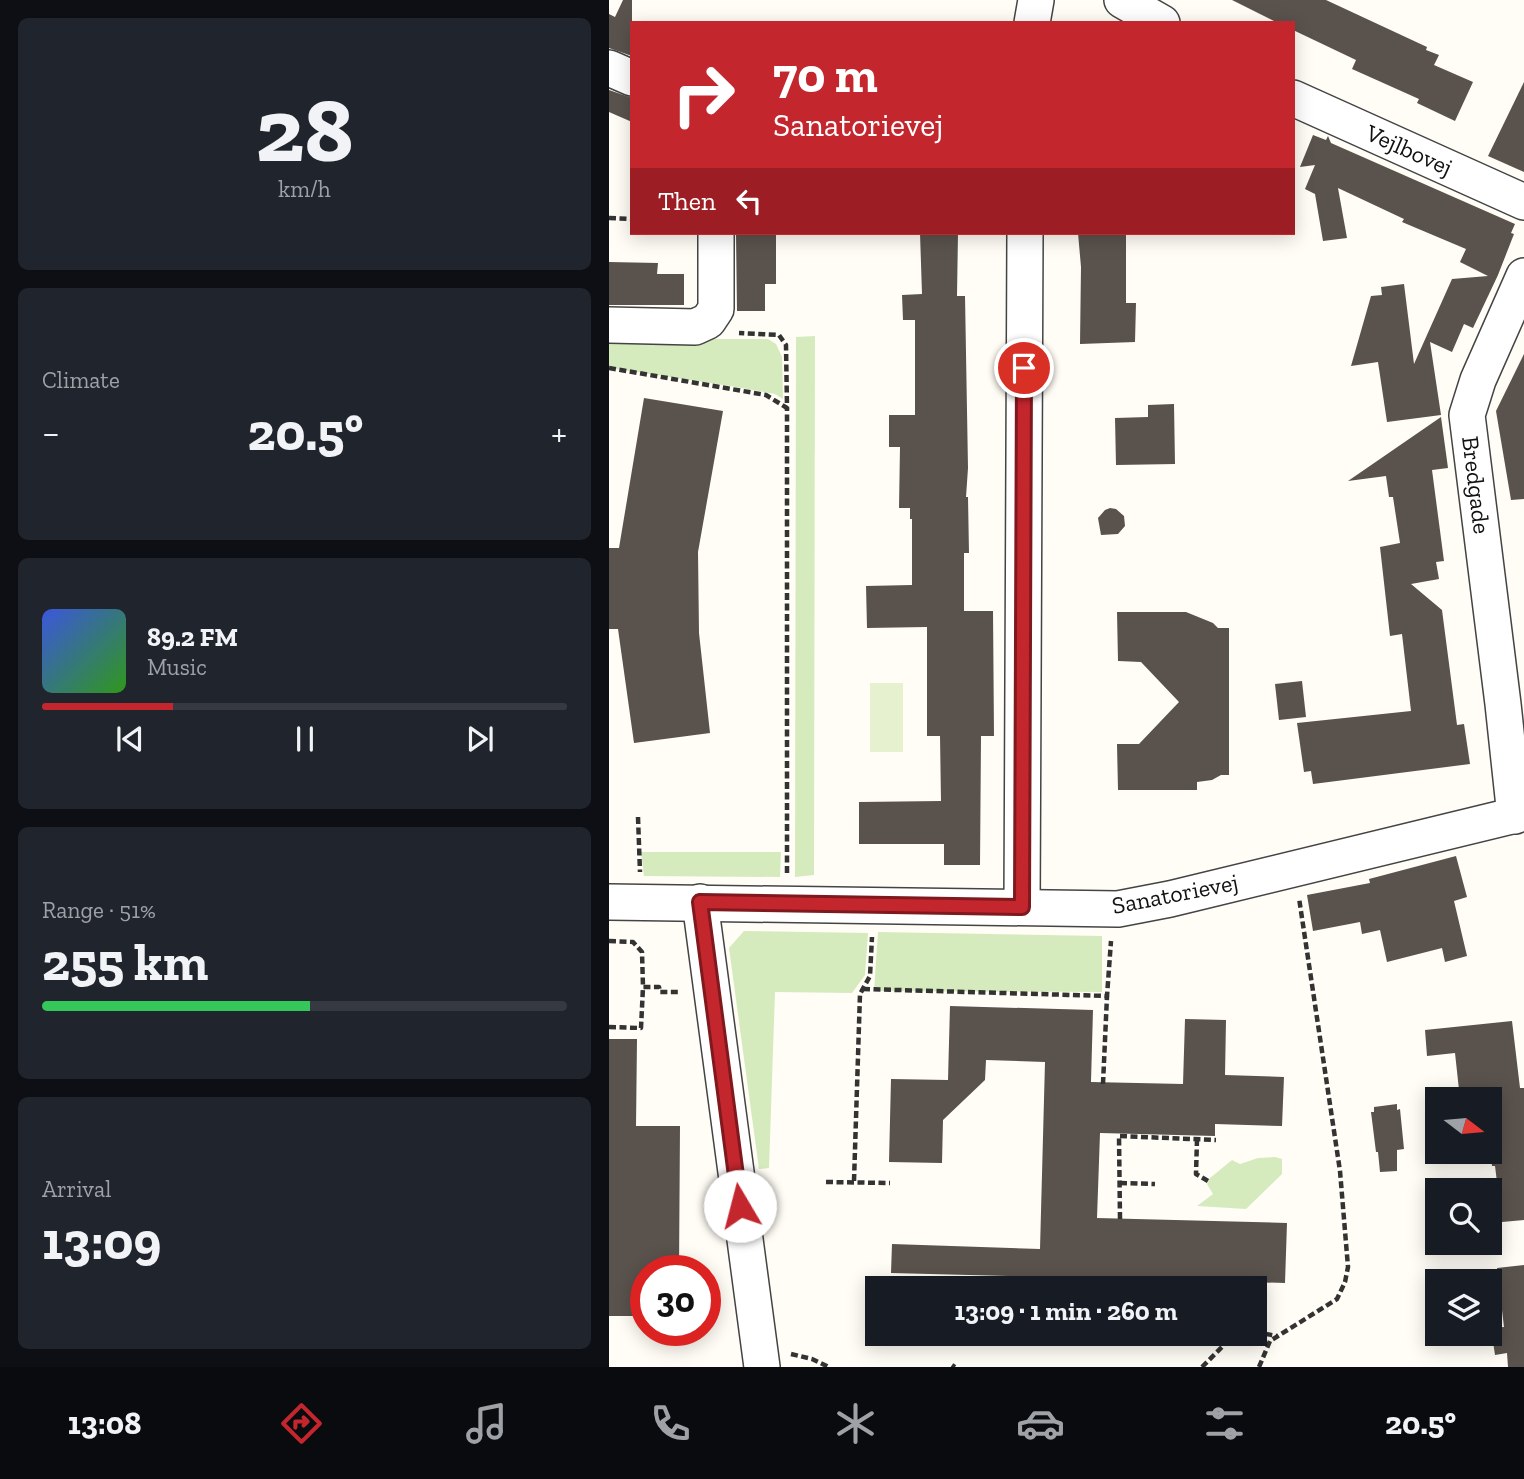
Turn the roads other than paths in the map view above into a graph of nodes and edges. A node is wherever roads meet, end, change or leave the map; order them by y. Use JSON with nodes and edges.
{"nodes":[{"id":1,"x":1036,"y":0,"type":"edge"},
{"id":2,"x":1122,"y":0,"type":"edge"},
{"id":3,"x":1032,"y":21,"type":"edge"},
{"id":4,"x":1159,"y":21,"type":"edge"},
{"id":5,"x":609,"y":68,"type":"edge"},
{"id":6,"x":630,"y":77,"type":"edge"},
{"id":7,"x":1295,"y":99,"type":"edge"},
{"id":8,"x":1524,"y":202,"type":"edge"},
{"id":9,"x":716,"y":235,"type":"edge"},
{"id":10,"x":1025,"y":235,"type":"edge"},
{"id":11,"x":1524,"y":276,"type":"edge"},
{"id":12,"x":609,"y":325,"type":"edge"},
{"id":13,"x":1503,"y":704,"type":"junction"},
{"id":14,"x":1524,"y":736,"type":"edge"},
{"id":15,"x":1519,"y":815,"type":"edge"},
{"id":16,"x":625,"y":902,"type":"edge"},
{"id":17,"x":700,"y":902,"type":"junction"},
{"id":18,"x":1022,"y":907,"type":"junction"},
{"id":19,"x":762,"y":1367,"type":"edge"}],
"edges":[{"from":1,"to":3,"type":"street"},
{"from":2,"to":4,"type":"street"},
{"from":5,"to":6,"type":"street"},
{"from":7,"to":8,"type":"street","name":"Vejlbovej"},
{"from":9,"to":12,"type":"street"},
{"from":10,"to":18,"type":"street"},
{"from":11,"to":13,"type":"street","name":"Bredgade"},
{"from":13,"to":14,"type":"street","name":"Bredgade"},
{"from":13,"to":15,"type":"street","name":"Bredgade"},
{"from":15,"to":18,"type":"street","name":"Sanatorievej"},
{"from":16,"to":17,"type":"street","name":"Sanatorievej"},
{"from":17,"to":18,"type":"street","name":"Sanatorievej"},
{"from":17,"to":19,"type":"street"}]}
